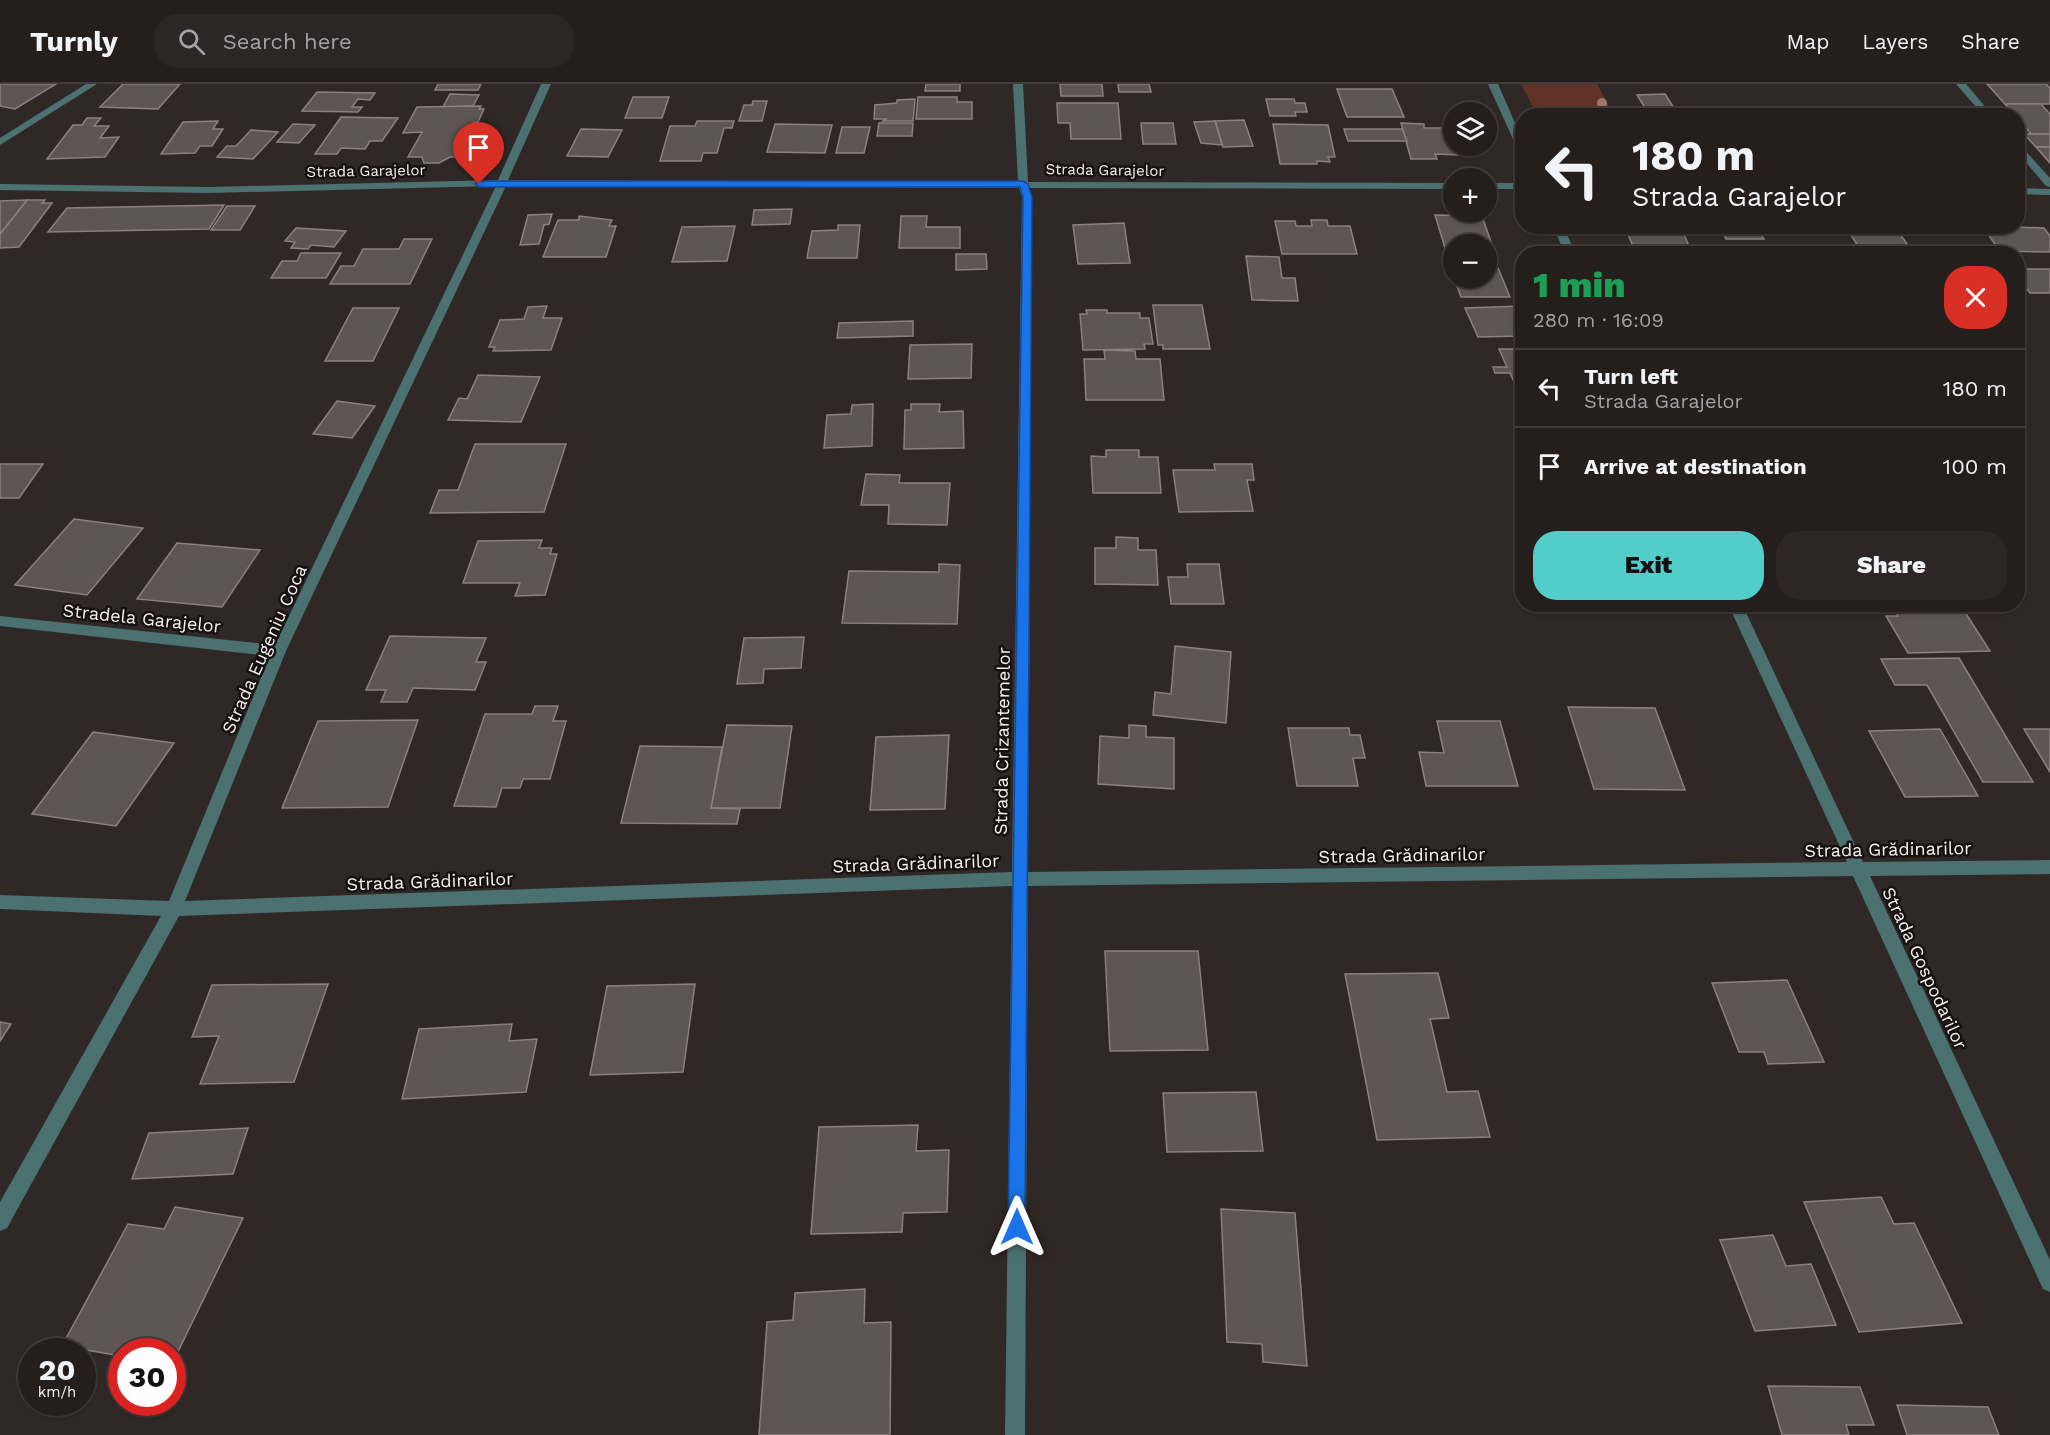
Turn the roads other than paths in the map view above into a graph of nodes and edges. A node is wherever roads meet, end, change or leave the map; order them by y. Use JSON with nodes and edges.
{"nodes":[{"id":1,"x":92,"y":84,"type":"edge"},
{"id":2,"x":546,"y":84,"type":"edge"},
{"id":3,"x":1018,"y":84,"type":"edge"},
{"id":4,"x":1493,"y":84,"type":"edge"},
{"id":5,"x":1961,"y":84,"type":"edge"},
{"id":6,"x":1982,"y":108,"type":"edge"},
{"id":7,"x":1515,"y":133,"type":"edge"},
{"id":8,"x":0,"y":142,"type":"edge"},
{"id":9,"x":2025,"y":156,"type":"edge"},
{"id":10,"x":502,"y":183,"type":"junction"},
{"id":11,"x":1023,"y":184,"type":"junction"},
{"id":12,"x":2050,"y":184,"type":"edge"},
{"id":13,"x":1443,"y":186,"type":"edge"},
{"id":14,"x":1497,"y":186,"type":"edge"},
{"id":15,"x":1515,"y":186,"type":"edge"},
{"id":16,"x":0,"y":187,"type":"edge"},
{"id":17,"x":2025,"y":191,"type":"edge"},
{"id":18,"x":2050,"y":192,"type":"edge"},
{"id":19,"x":1739,"y":612,"type":"edge"},
{"id":20,"x":0,"y":621,"type":"edge"},
{"id":21,"x":279,"y":651,"type":"junction"},
{"id":22,"x":2050,"y":867,"type":"edge"},
{"id":23,"x":1858,"y":869,"type":"junction"},
{"id":24,"x":1019,"y":879,"type":"junction"},
{"id":25,"x":0,"y":902,"type":"edge"},
{"id":26,"x":174,"y":909,"type":"junction"},
{"id":27,"x":0,"y":1221,"type":"edge"},
{"id":28,"x":2050,"y":1282,"type":"edge"},
{"id":29,"x":1015,"y":1435,"type":"edge"}],
"edges":[{"from":1,"to":8,"type":"street"},
{"from":2,"to":10,"type":"street","name":"Strada Eugeniu Coca"},
{"from":3,"to":11,"type":"street","name":"Strada Crizantemelor"},
{"from":4,"to":7,"type":"street"},
{"from":5,"to":6,"type":"street"},
{"from":9,"to":12,"type":"street"},
{"from":10,"to":11,"type":"street","name":"Strada Garajelor"},
{"from":10,"to":16,"type":"street","name":"Strada Garajelor"},
{"from":10,"to":21,"type":"street","name":"Strada Eugeniu Coca"},
{"from":11,"to":13,"type":"street","name":"Strada Garajelor"},
{"from":11,"to":24,"type":"street","name":"Strada Crizantemelor"},
{"from":14,"to":15,"type":"street"},
{"from":17,"to":18,"type":"street"},
{"from":19,"to":23,"type":"street","name":"Strada Gospodarilor"},
{"from":20,"to":21,"type":"street","name":"Stradela Garajelor"},
{"from":21,"to":26,"type":"street","name":"Strada Eugeniu Coca"},
{"from":22,"to":23,"type":"street","name":"Strada Grădinarilor"},
{"from":23,"to":24,"type":"street","name":"Strada Grădinarilor"},
{"from":23,"to":28,"type":"street","name":"Strada Gospodarilor"},
{"from":24,"to":26,"type":"street","name":"Strada Grădinarilor"},
{"from":24,"to":29,"type":"street","name":"Strada Crizantemelor"},
{"from":25,"to":26,"type":"street","name":"Strada Grădinarilor"},
{"from":26,"to":27,"type":"street","name":"Strada Eugeniu Coca"}]}
